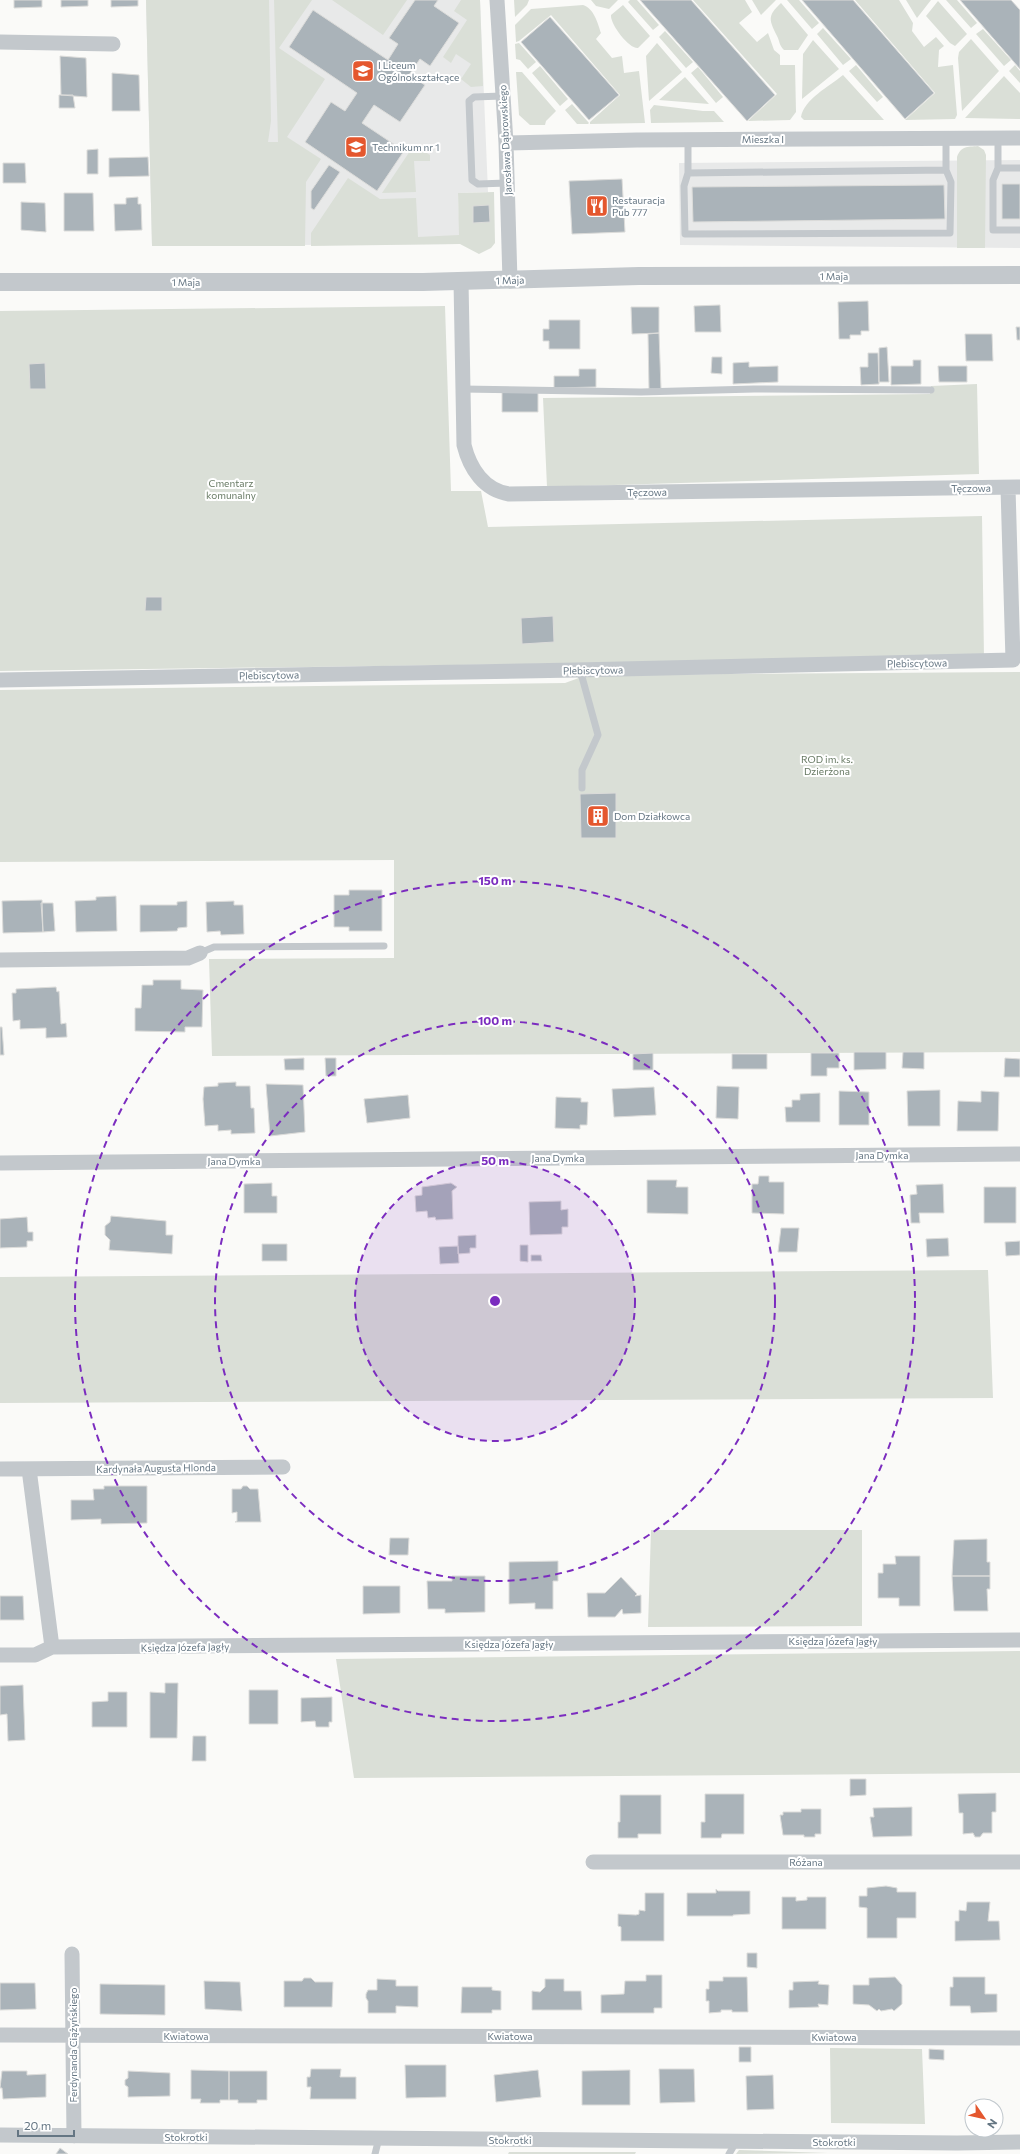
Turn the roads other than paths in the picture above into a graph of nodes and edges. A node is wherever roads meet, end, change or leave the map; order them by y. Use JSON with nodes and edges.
{"nodes":[{"id":1,"x":497,"y":0,"type":"edge"},
{"id":2,"x":0,"y":42,"type":"edge"},
{"id":3,"x":113,"y":44,"type":"dead end"},
{"id":4,"x":502,"y":96,"type":"junction"},
{"id":5,"x":946,"y":138,"type":"junction"},
{"id":6,"x":998,"y":138,"type":"junction"},
{"id":7,"x":1020,"y":138,"type":"edge"},
{"id":8,"x":688,"y":140,"type":"junction"},
{"id":9,"x":506,"y":143,"type":"junction"},
{"id":10,"x":998,"y":168,"type":"junction"},
{"id":11,"x":1020,"y":168,"type":"edge"},
{"id":12,"x":946,"y":170,"type":"junction"},
{"id":13,"x":688,"y":173,"type":"junction"},
{"id":14,"x":507,"y":183,"type":"junction"},
{"id":15,"x":1020,"y":230,"type":"edge"},
{"id":16,"x":1020,"y":275,"type":"edge"},
{"id":17,"x":461,"y":281,"type":"junction"},
{"id":18,"x":510,"y":281,"type":"junction"},
{"id":19,"x":0,"y":282,"type":"edge"},
{"id":20,"x":462,"y":389,"type":"junction"},
{"id":21,"x":931,"y":390,"type":"dead end"},
{"id":22,"x":1014,"y":488,"type":"edge"},
{"id":23,"x":576,"y":670,"type":"junction"},
{"id":24,"x":0,"y":680,"type":"edge"},
{"id":25,"x":582,"y":788,"type":"dead end"},
{"id":26,"x":384,"y":946,"type":"dead end"},
{"id":27,"x":200,"y":953,"type":"joint"},
{"id":28,"x":0,"y":960,"type":"edge"},
{"id":29,"x":1020,"y":1154,"type":"edge"},
{"id":30,"x":0,"y":1163,"type":"edge"},
{"id":31,"x":283,"y":1467,"type":"dead end"},
{"id":32,"x":0,"y":1469,"type":"edge"},
{"id":33,"x":29,"y":1469,"type":"junction"},
{"id":34,"x":1020,"y":1640,"type":"edge"},
{"id":35,"x":52,"y":1647,"type":"junction"},
{"id":36,"x":0,"y":1655,"type":"edge"},
{"id":37,"x":593,"y":1862,"type":"dead end"},
{"id":38,"x":1020,"y":1862,"type":"edge"},
{"id":39,"x":72,"y":1954,"type":"dead end"},
{"id":40,"x":0,"y":2035,"type":"edge"},
{"id":41,"x":73,"y":2035,"type":"junction"},
{"id":42,"x":1020,"y":2038,"type":"edge"},
{"id":43,"x":0,"y":2135,"type":"edge"},
{"id":44,"x":74,"y":2136,"type":"junction"},
{"id":45,"x":379,"y":2138,"type":"junction"},
{"id":46,"x":1020,"y":2142,"type":"edge"},
{"id":47,"x":733,"y":2148,"type":"edge"},
{"id":48,"x":957,"y":2149,"type":"edge"},
{"id":49,"x":375,"y":2154,"type":"edge"}],
"edges":[{"from":1,"to":4,"type":"street","name":"Jarosława Dąbrowskiego"},
{"from":2,"to":3,"type":"street"},
{"from":4,"to":9,"type":"street","name":"Jarosława Dąbrowskiego"},
{"from":4,"to":14,"type":"lane"},
{"from":5,"to":6,"type":"street","name":"Mieszka I"},
{"from":5,"to":8,"type":"street","name":"Mieszka I"},
{"from":5,"to":12,"type":"lane"},
{"from":6,"to":7,"type":"street","name":"Mieszka I"},
{"from":6,"to":10,"type":"lane"},
{"from":8,"to":9,"type":"street","name":"Mieszka I"},
{"from":8,"to":13,"type":"lane"},
{"from":9,"to":14,"type":"street","name":"Jarosława Dąbrowskiego"},
{"from":10,"to":11,"type":"lane"},
{"from":10,"to":15,"type":"lane"},
{"from":12,"to":13,"type":"lane"},
{"from":12,"to":13,"type":"lane"},
{"from":14,"to":18,"type":"street","name":"Jarosława Dąbrowskiego"},
{"from":16,"to":18,"type":"street","name":"1 Maja"},
{"from":17,"to":18,"type":"street","name":"1 Maja"},
{"from":17,"to":19,"type":"street","name":"1 Maja"},
{"from":17,"to":20,"type":"street","name":"Tęczowa"},
{"from":20,"to":21,"type":"lane"},
{"from":20,"to":22,"type":"street","name":"Tęczowa"},
{"from":22,"to":23,"type":"street","name":"Plebiscytowa"},
{"from":23,"to":24,"type":"street","name":"Plebiscytowa"},
{"from":23,"to":25,"type":"lane"},
{"from":26,"to":27,"type":"lane"},
{"from":27,"to":28,"type":"street"},
{"from":29,"to":30,"type":"street","name":"Jana Dymka"},
{"from":31,"to":33,"type":"street","name":"Kardynała Augusta Hlonda"},
{"from":32,"to":33,"type":"street","name":"Kardynała Augusta Hlonda"},
{"from":33,"to":35,"type":"street"},
{"from":34,"to":35,"type":"street","name":"Księdza Józefa Jagły"},
{"from":35,"to":36,"type":"street","name":"Księdza Józefa Jagły"},
{"from":37,"to":38,"type":"street","name":"Różana"},
{"from":39,"to":41,"type":"street","name":"Ferdynanda Ciążyńskiego"},
{"from":40,"to":41,"type":"street","name":"Kwiatowa"},
{"from":41,"to":42,"type":"street","name":"Kwiatowa"},
{"from":41,"to":44,"type":"street","name":"Ferdynanda Ciążyńskiego"},
{"from":43,"to":44,"type":"street","name":"Stokrotki"},
{"from":44,"to":45,"type":"street","name":"Stokrotki"},
{"from":45,"to":47,"type":"street","name":"Stokrotki"},
{"from":45,"to":49,"type":"lane"},
{"from":46,"to":48,"type":"street","name":"Stokrotki"},
{"from":47,"to":48,"type":"street","name":"Stokrotki"}]}
